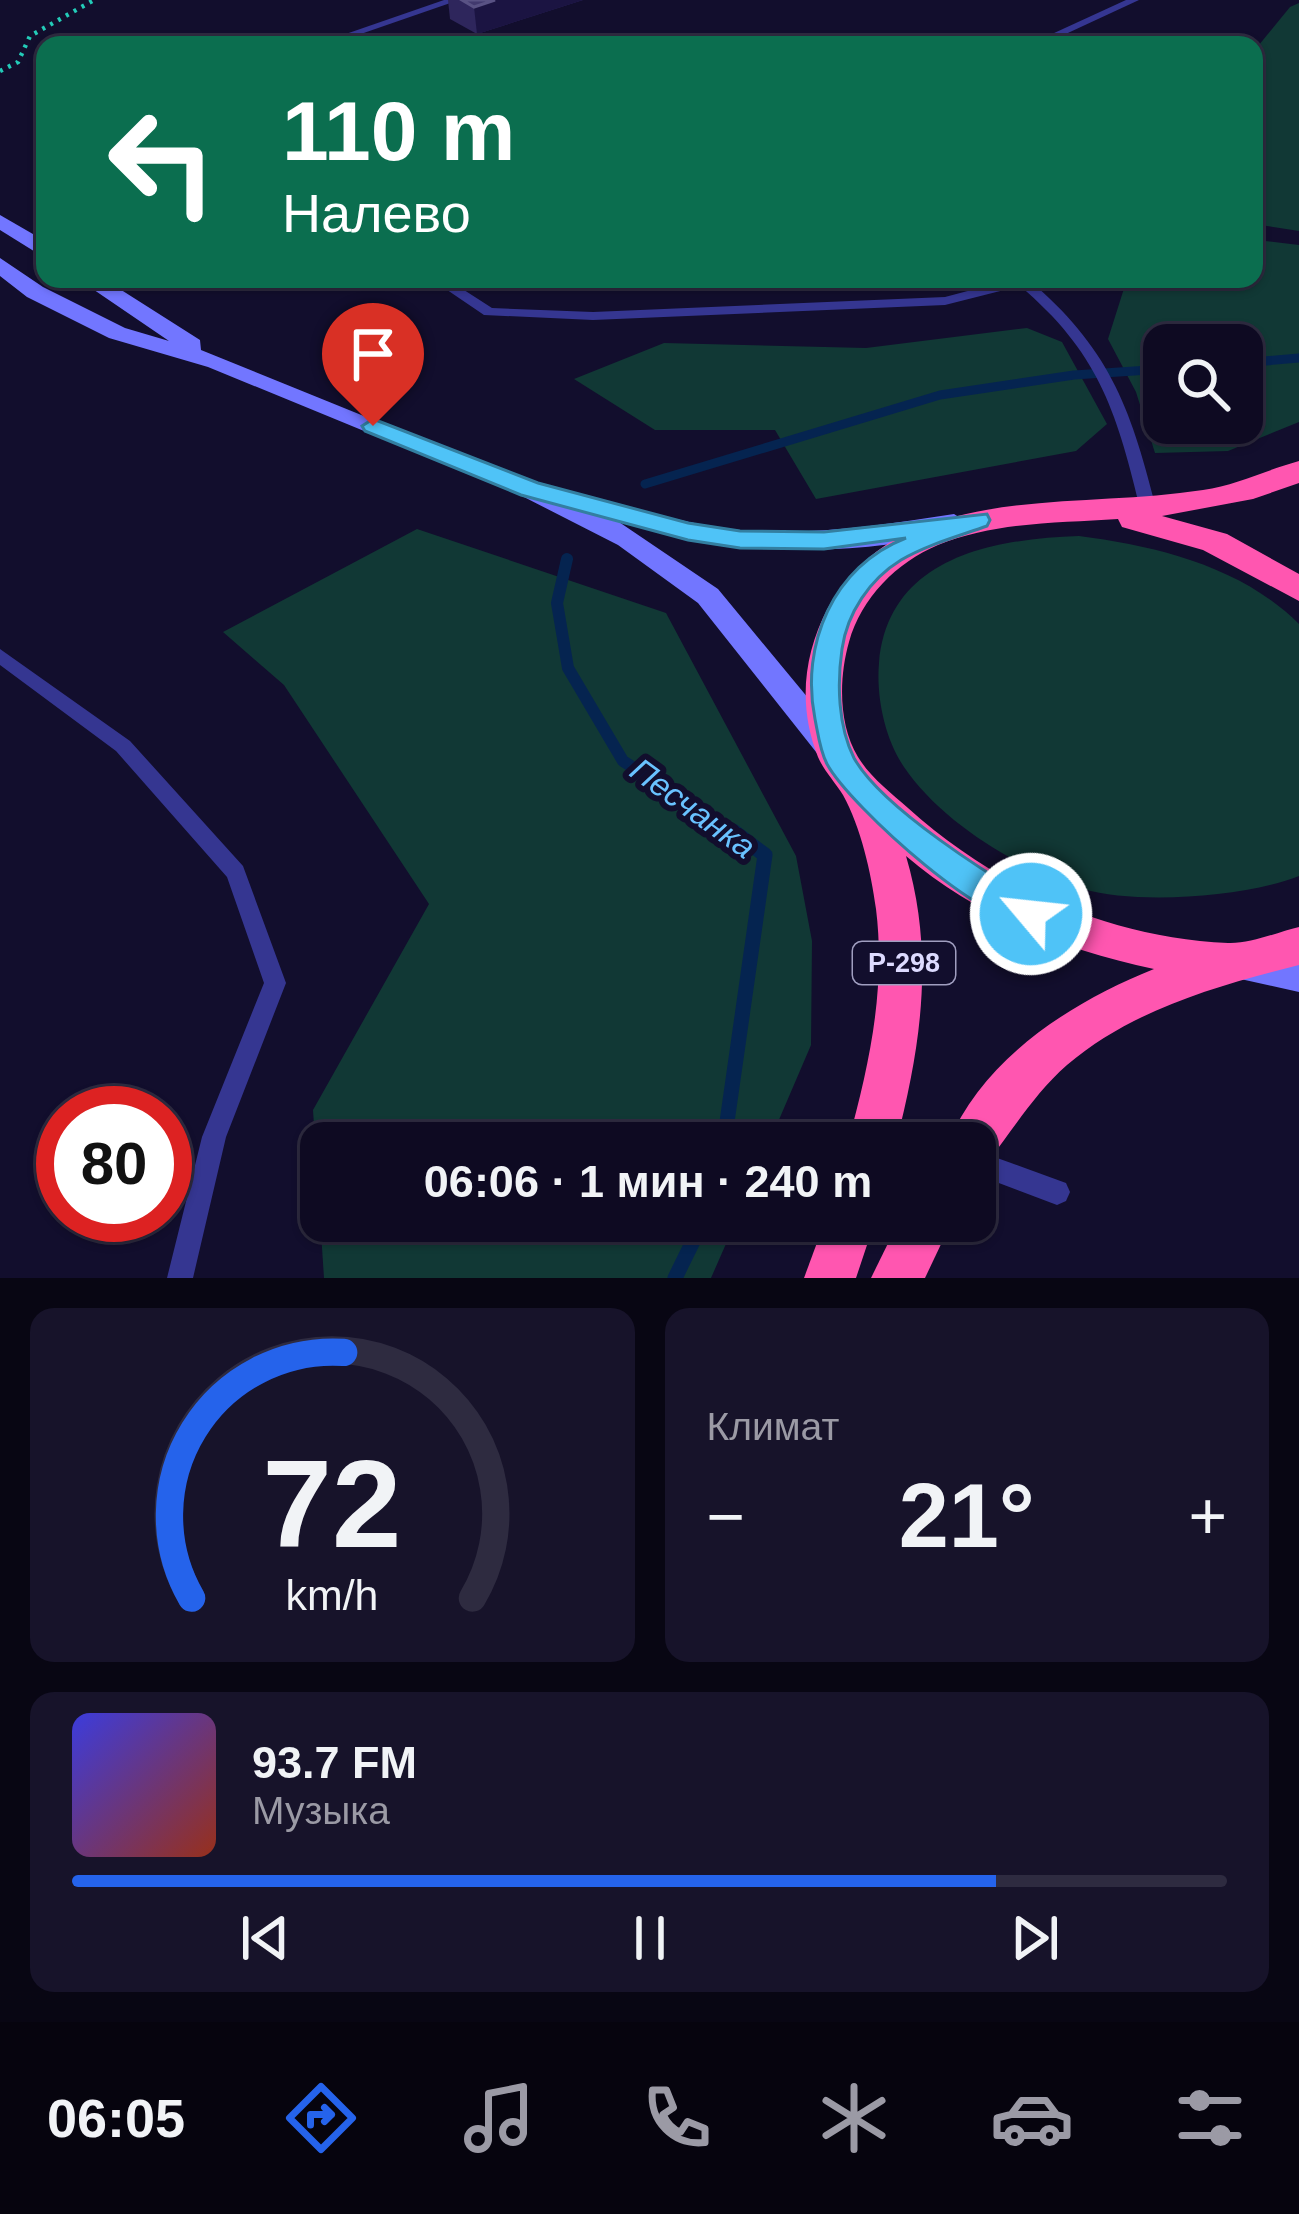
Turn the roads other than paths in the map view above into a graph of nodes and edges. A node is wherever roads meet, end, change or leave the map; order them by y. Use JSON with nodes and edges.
{"nodes":[{"id":1,"x":454,"y":0,"type":"edge"},
{"id":2,"x":1134,"y":0,"type":"edge"},
{"id":3,"x":346,"y":36,"type":"edge"},
{"id":4,"x":1053,"y":36,"type":"edge"},
{"id":5,"x":0,"y":221,"type":"edge"},
{"id":6,"x":36,"y":245,"type":"edge"},
{"id":7,"x":0,"y":265,"type":"edge"},
{"id":8,"x":103,"y":288,"type":"edge"},
{"id":9,"x":452,"y":288,"type":"edge"},
{"id":10,"x":993,"y":288,"type":"edge"},
{"id":11,"x":1032,"y":288,"type":"edge"},
{"id":12,"x":217,"y":362,"type":"junction"},
{"id":13,"x":1299,"y":471,"type":"edge"},
{"id":14,"x":530,"y":489,"type":"junction"},
{"id":15,"x":1147,"y":504,"type":"junction"},
{"id":16,"x":1101,"y":513,"type":"junction"},
{"id":17,"x":978,"y":520,"type":"junction"},
{"id":18,"x":1299,"y":589,"type":"edge"},
{"id":19,"x":0,"y":656,"type":"edge"},
{"id":20,"x":848,"y":772,"type":"junction"},
{"id":21,"x":1299,"y":946,"type":"edge"},
{"id":22,"x":1228,"y":962,"type":"junction"},
{"id":23,"x":1299,"y":976,"type":"edge"},
{"id":24,"x":877,"y":1122,"type":"edge"},
{"id":25,"x":988,"y":1122,"type":"edge"},
{"id":26,"x":996,"y":1170,"type":"edge"},
{"id":27,"x":1057,"y":1192,"type":"dead end"},
{"id":28,"x":843,"y":1242,"type":"edge"},
{"id":29,"x":916,"y":1242,"type":"edge"},
{"id":30,"x":180,"y":1278,"type":"edge"},
{"id":31,"x":830,"y":1278,"type":"edge"},
{"id":32,"x":897,"y":1278,"type":"edge"}],
"edges":[{"from":1,"to":3,"type":"lane"},
{"from":2,"to":4,"type":"lane"},
{"from":5,"to":6,"type":"main road"},
{"from":7,"to":12,"type":"main road"},
{"from":8,"to":12,"type":"main road"},
{"from":9,"to":10,"type":"lane"},
{"from":11,"to":15,"type":"lane"},
{"from":12,"to":14,"type":"main road"},
{"from":13,"to":15,"type":"highway","number":"Р-298"},
{"from":14,"to":17,"type":"main road"},
{"from":14,"to":20,"type":"main road"},
{"from":15,"to":16,"type":"highway","number":"Р-298"},
{"from":16,"to":17,"type":"highway","number":"Р-298"},
{"from":16,"to":18,"type":"highway","number":"Р-298"},
{"from":17,"to":20,"type":"highway","number":"Р-298"},
{"from":19,"to":30,"type":"lane"},
{"from":20,"to":22,"type":"highway"},
{"from":20,"to":24,"type":"highway","number":"Р-298"},
{"from":21,"to":22,"type":"highway"},
{"from":22,"to":23,"type":"main road"},
{"from":22,"to":25,"type":"highway"},
{"from":26,"to":27,"type":"lane"},
{"from":28,"to":31,"type":"highway"},
{"from":29,"to":32,"type":"highway"}]}
